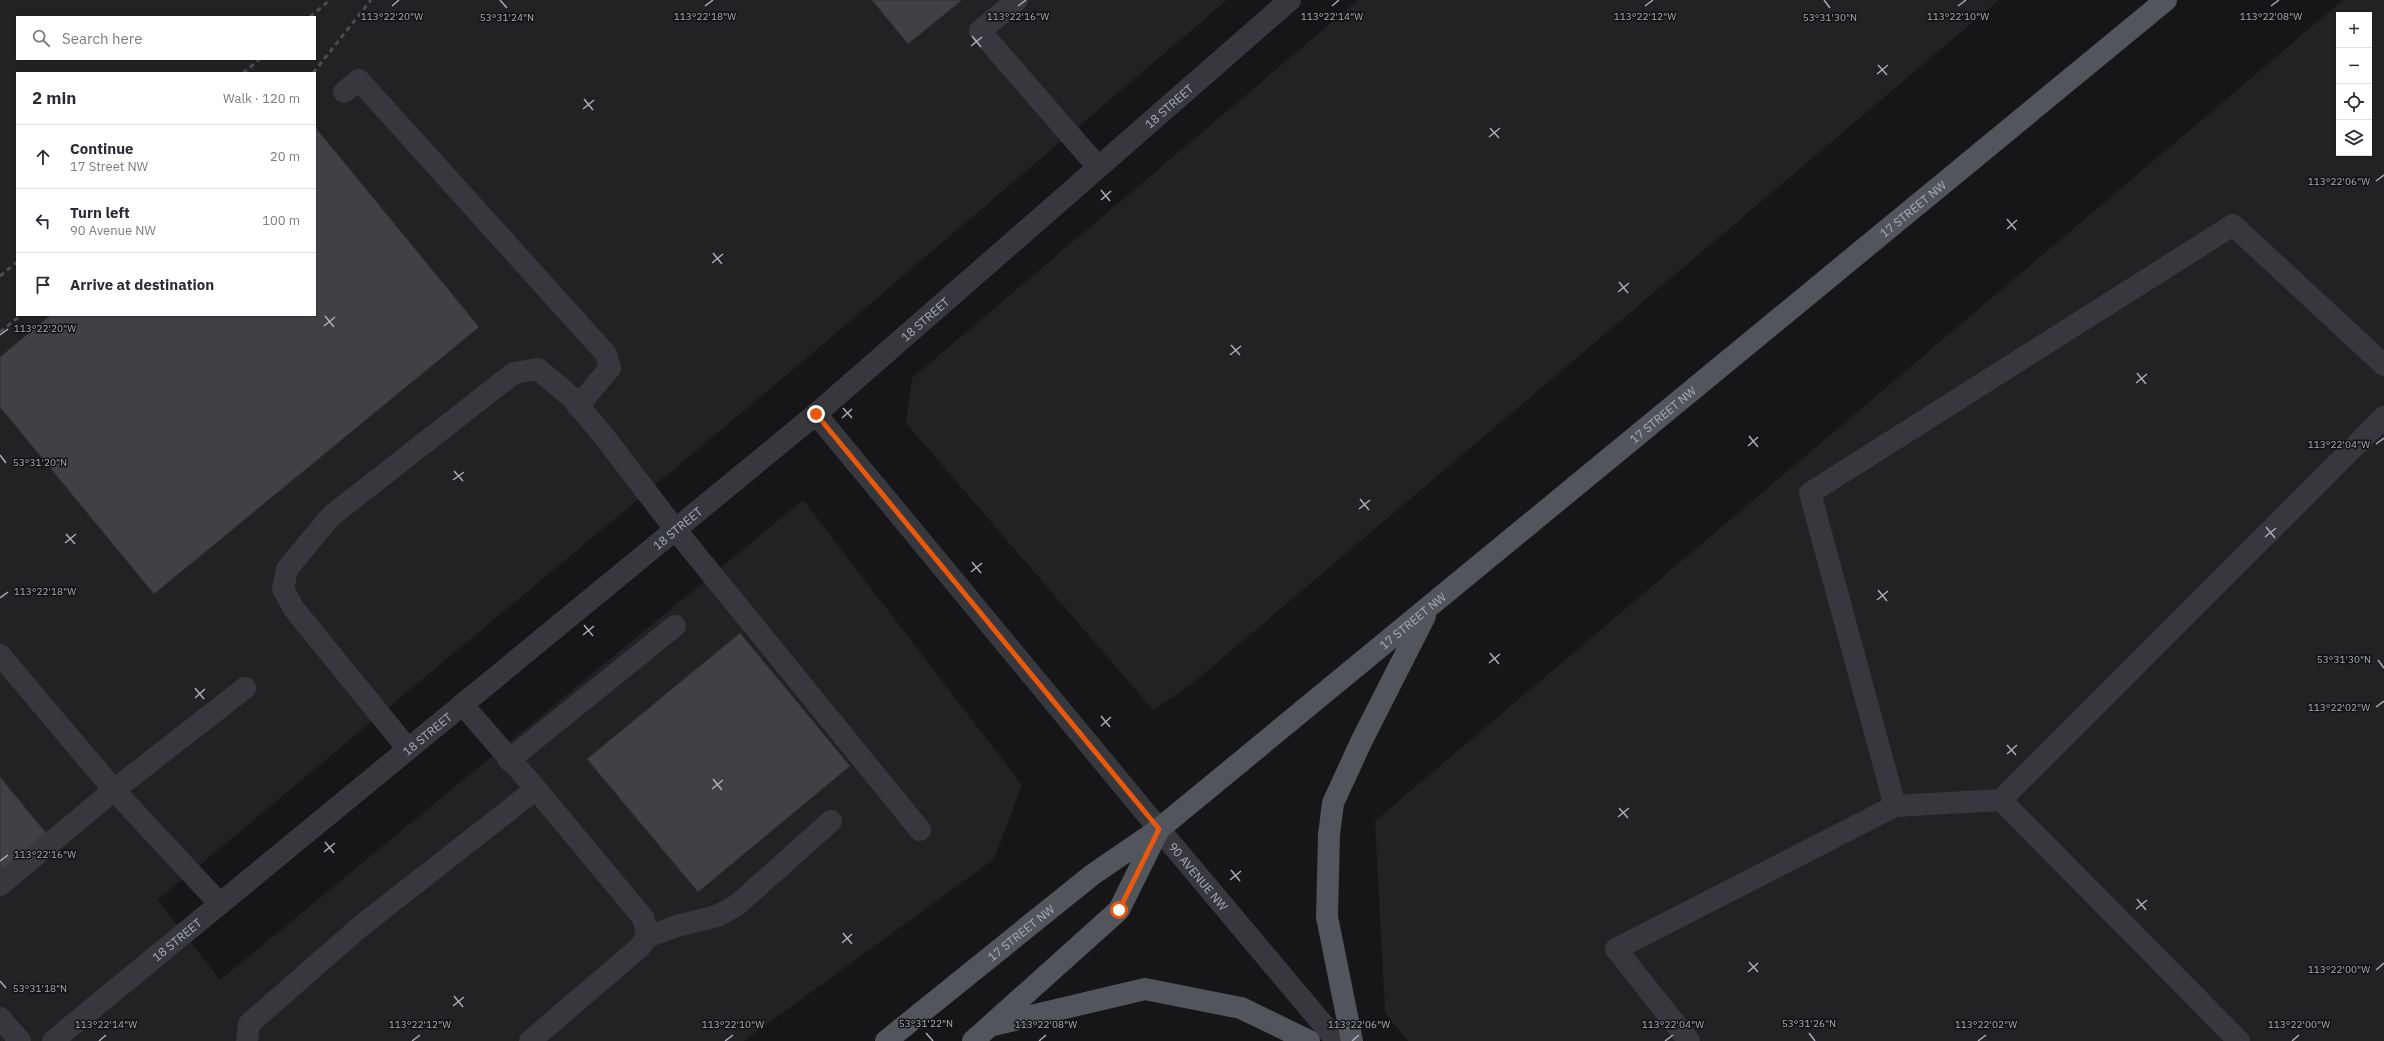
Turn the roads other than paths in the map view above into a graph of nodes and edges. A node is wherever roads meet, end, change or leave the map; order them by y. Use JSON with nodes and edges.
{"nodes":[{"id":1,"x":1017,"y":0,"type":"edge"},
{"id":2,"x":1290,"y":0,"type":"edge"},
{"id":3,"x":2166,"y":0,"type":"edge"},
{"id":4,"x":344,"y":92,"type":"dead end"},
{"id":5,"x":1098,"y":167,"type":"junction"},
{"id":6,"x":2384,"y":364,"type":"edge"},
{"id":7,"x":578,"y":406,"type":"junction"},
{"id":8,"x":816,"y":414,"type":"junction"},
{"id":9,"x":2384,"y":417,"type":"edge"},
{"id":10,"x":675,"y":530,"type":"junction"},
{"id":11,"x":1429,"y":609,"type":"junction"},
{"id":12,"x":675,"y":626,"type":"dead end"},
{"id":13,"x":0,"y":655,"type":"edge"},
{"id":14,"x":245,"y":688,"type":"dead end"},
{"id":15,"x":462,"y":704,"type":"junction"},
{"id":16,"x":408,"y":749,"type":"junction"},
{"id":17,"x":510,"y":760,"type":"junction"},
{"id":18,"x":536,"y":789,"type":"junction"},
{"id":19,"x":114,"y":790,"type":"junction"},
{"id":20,"x":2001,"y":800,"type":"junction"},
{"id":21,"x":1895,"y":806,"type":"junction"},
{"id":22,"x":831,"y":821,"type":"dead end"},
{"id":23,"x":1159,"y":829,"type":"junction"},
{"id":24,"x":920,"y":830,"type":"dead end"},
{"id":25,"x":0,"y":885,"type":"edge"},
{"id":26,"x":220,"y":904,"type":"junction"},
{"id":27,"x":647,"y":937,"type":"junction"},
{"id":28,"x":0,"y":1018,"type":"edge"},
{"id":29,"x":993,"y":1025,"type":"junction"},
{"id":30,"x":20,"y":1041,"type":"edge"},
{"id":31,"x":53,"y":1041,"type":"edge"},
{"id":32,"x":247,"y":1041,"type":"edge"},
{"id":33,"x":530,"y":1041,"type":"edge"},
{"id":34,"x":886,"y":1041,"type":"edge"},
{"id":35,"x":973,"y":1041,"type":"edge"},
{"id":36,"x":1309,"y":1041,"type":"edge"},
{"id":37,"x":1337,"y":1041,"type":"edge"},
{"id":38,"x":1352,"y":1041,"type":"edge"},
{"id":39,"x":1689,"y":1041,"type":"edge"},
{"id":40,"x":2238,"y":1041,"type":"edge"}],
"edges":[{"from":1,"to":5,"type":"street"},
{"from":2,"to":5,"type":"street","name":"18 STREET"},
{"from":3,"to":11,"type":"main road","name":"17 STREET NW"},
{"from":4,"to":7,"type":"street"},
{"from":5,"to":8,"type":"street","name":"18 STREET"},
{"from":6,"to":21,"type":"street"},
{"from":7,"to":10,"type":"street"},
{"from":7,"to":16,"type":"street"},
{"from":8,"to":10,"type":"street","name":"18 STREET"},
{"from":8,"to":23,"type":"street","name":"90 AVENUE NW"},
{"from":9,"to":20,"type":"street"},
{"from":10,"to":15,"type":"street","name":"18 STREET"},
{"from":10,"to":24,"type":"street"},
{"from":11,"to":23,"type":"main road","name":"17 STREET NW"},
{"from":11,"to":38,"type":"main road"},
{"from":12,"to":17,"type":"street"},
{"from":13,"to":19,"type":"street"},
{"from":14,"to":19,"type":"street"},
{"from":15,"to":16,"type":"street","name":"18 STREET"},
{"from":15,"to":17,"type":"street"},
{"from":16,"to":26,"type":"street","name":"18 STREET"},
{"from":17,"to":18,"type":"street"},
{"from":18,"to":27,"type":"street"},
{"from":18,"to":32,"type":"street"},
{"from":19,"to":25,"type":"street"},
{"from":19,"to":26,"type":"street"},
{"from":20,"to":21,"type":"street"},
{"from":20,"to":40,"type":"street"},
{"from":21,"to":39,"type":"street"},
{"from":22,"to":27,"type":"street"},
{"from":23,"to":29,"type":"main road","name":"17 STREET NW"},
{"from":23,"to":34,"type":"main road","name":"17 STREET NW"},
{"from":23,"to":37,"type":"street","name":"90 AVENUE NW"},
{"from":26,"to":31,"type":"street","name":"18 STREET"},
{"from":27,"to":33,"type":"street"},
{"from":28,"to":30,"type":"street"},
{"from":29,"to":35,"type":"main road","name":"17 STREET NW"},
{"from":29,"to":36,"type":"main road"}]}
